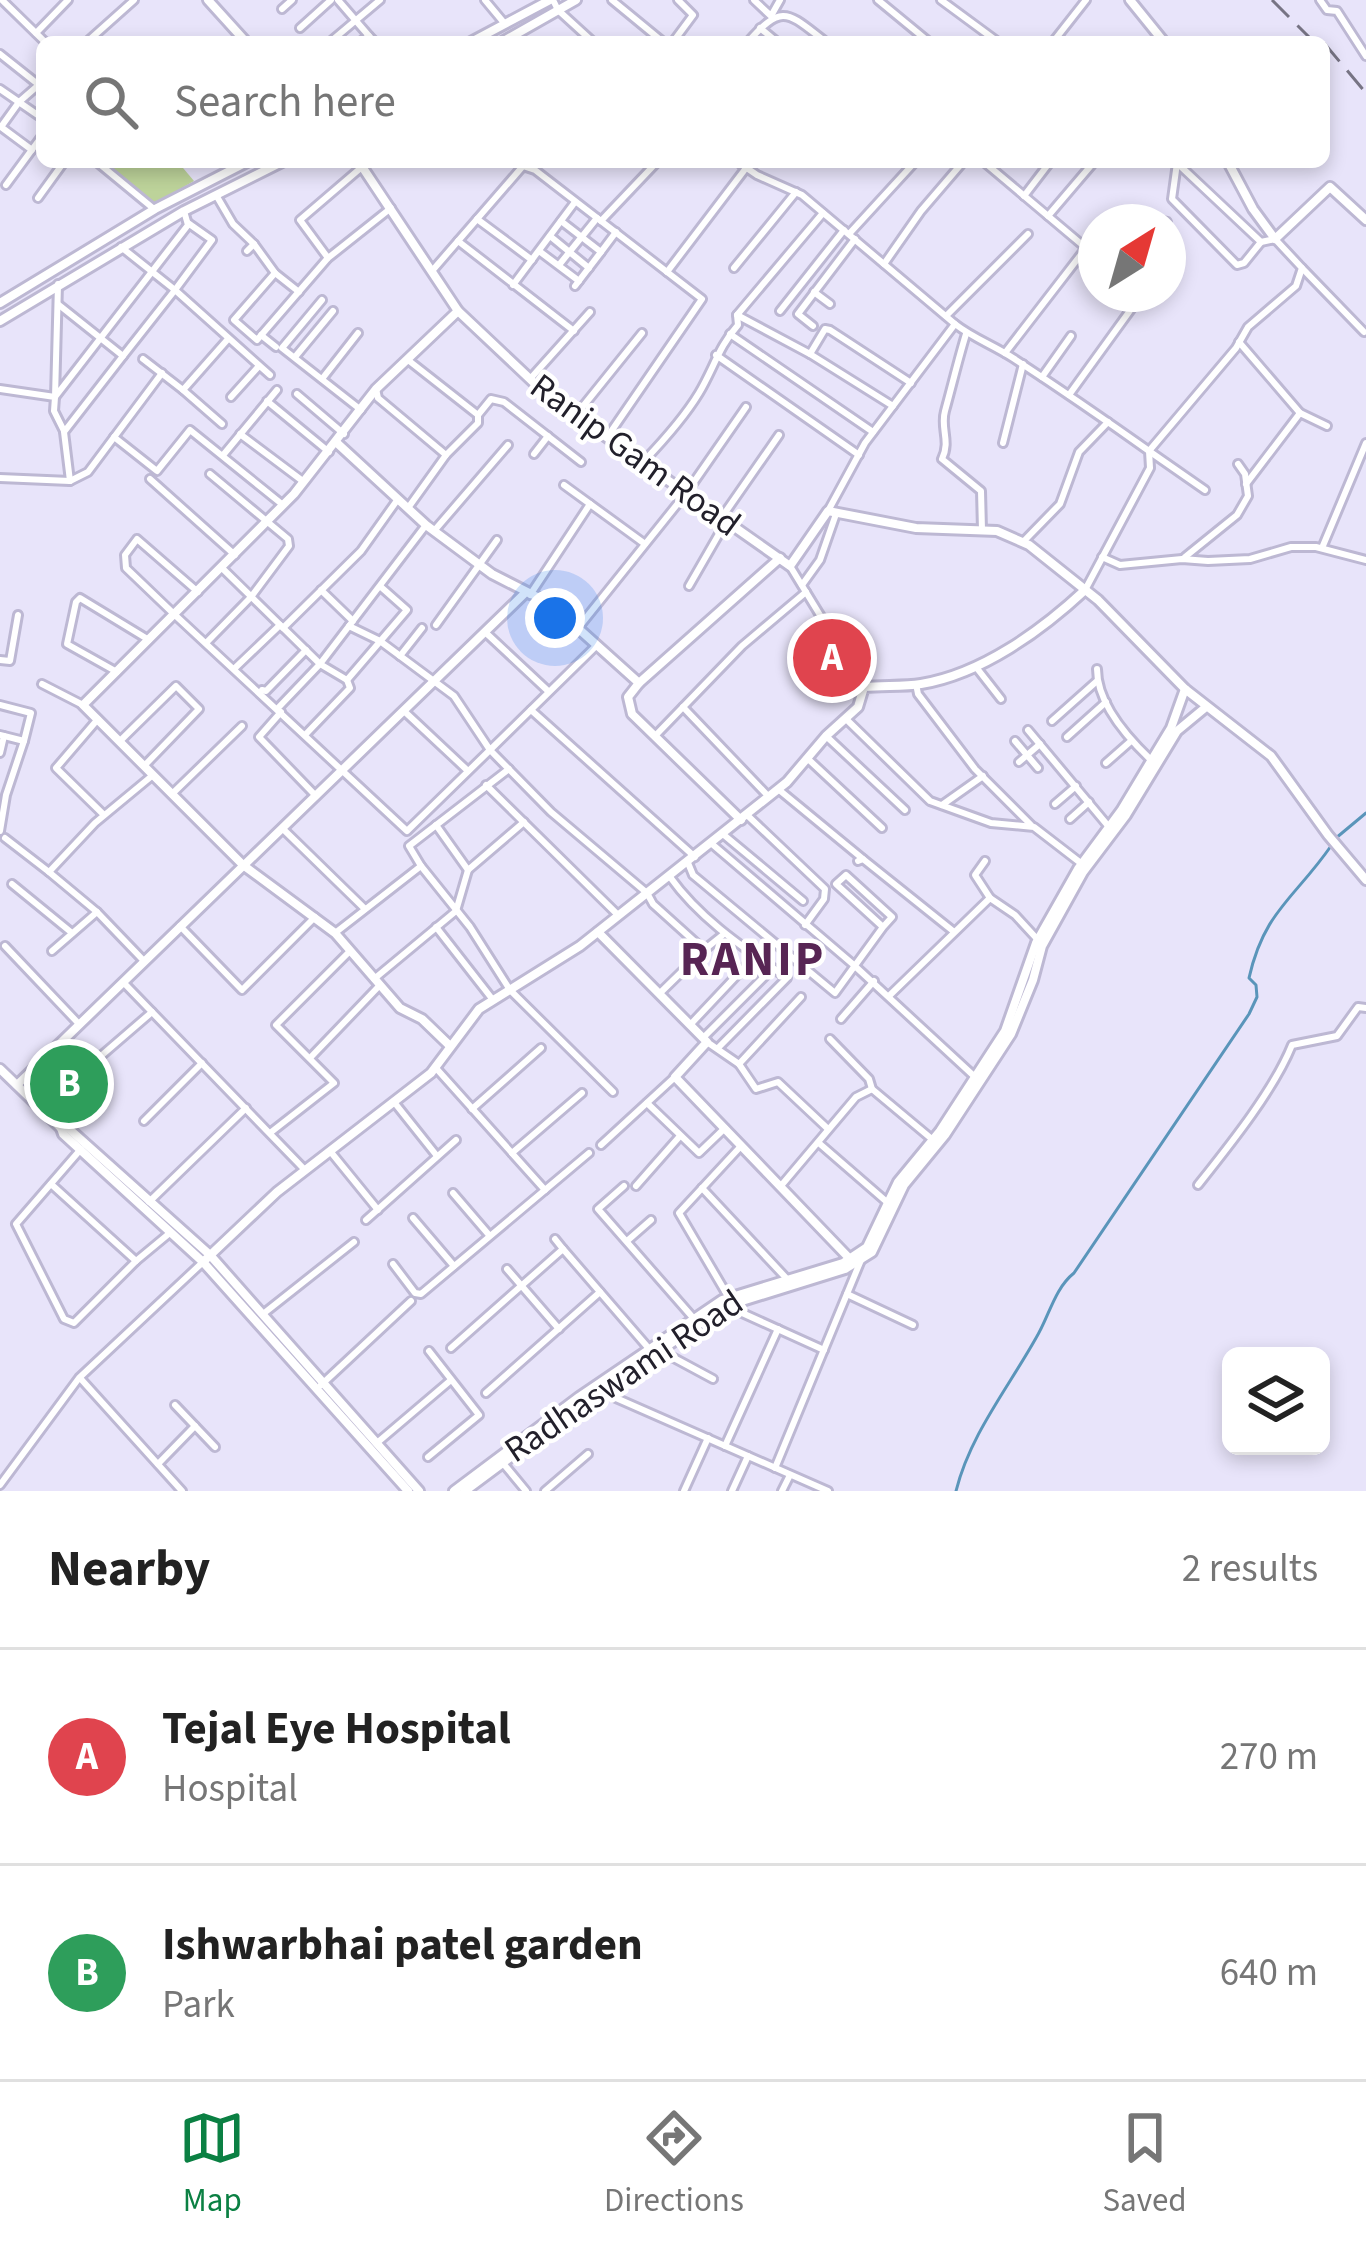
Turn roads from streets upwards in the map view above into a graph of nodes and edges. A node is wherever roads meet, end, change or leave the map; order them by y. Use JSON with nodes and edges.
{"nodes":[{"id":1,"x":2,"y":0,"type":"edge"},
{"id":2,"x":68,"y":0,"type":"edge"},
{"id":3,"x":134,"y":0,"type":"edge"},
{"id":4,"x":208,"y":0,"type":"edge"},
{"id":5,"x":292,"y":0,"type":"edge"},
{"id":6,"x":337,"y":0,"type":"edge"},
{"id":7,"x":380,"y":0,"type":"edge"},
{"id":8,"x":484,"y":0,"type":"edge"},
{"id":9,"x":551,"y":0,"type":"edge"},
{"id":10,"x":576,"y":0,"type":"edge"},
{"id":11,"x":612,"y":0,"type":"edge"},
{"id":12,"x":678,"y":0,"type":"edge"},
{"id":13,"x":754,"y":0,"type":"edge"},
{"id":14,"x":780,"y":0,"type":"edge"},
{"id":15,"x":878,"y":0,"type":"edge"},
{"id":16,"x":941,"y":0,"type":"edge"},
{"id":17,"x":1086,"y":0,"type":"edge"},
{"id":18,"x":1130,"y":0,"type":"edge"},
{"id":19,"x":1320,"y":0,"type":"edge"},
{"id":20,"x":282,"y":9,"type":"dead end"},
{"id":21,"x":558,"y":10,"type":"junction"},
{"id":22,"x":771,"y":16,"type":"junction"},
{"id":23,"x":357,"y":21,"type":"junction"},
{"id":24,"x":505,"y":24,"type":"junction"},
{"id":25,"x":300,"y":28,"type":"dead end"},
{"id":26,"x":760,"y":28,"type":"junction"},
{"id":27,"x":36,"y":33,"type":"junction"},
{"id":28,"x":39,"y":36,"type":"edge"},
{"id":29,"x":97,"y":36,"type":"edge"},
{"id":30,"x":241,"y":36,"type":"edge"},
{"id":31,"x":338,"y":36,"type":"edge"},
{"id":32,"x":370,"y":36,"type":"edge"},
{"id":33,"x":482,"y":36,"type":"edge"},
{"id":34,"x":512,"y":36,"type":"edge"},
{"id":35,"x":586,"y":36,"type":"edge"},
{"id":36,"x":656,"y":36,"type":"edge"},
{"id":37,"x":677,"y":36,"type":"edge"},
{"id":38,"x":753,"y":36,"type":"edge"},
{"id":39,"x":770,"y":36,"type":"edge"},
{"id":40,"x":818,"y":36,"type":"edge"},
{"id":41,"x":922,"y":36,"type":"edge"},
{"id":42,"x":988,"y":36,"type":"edge"},
{"id":43,"x":1060,"y":36,"type":"edge"},
{"id":44,"x":1159,"y":36,"type":"edge"},
{"id":45,"x":0,"y":54,"type":"edge"},
{"id":46,"x":1366,"y":56,"type":"edge"},
{"id":47,"x":36,"y":80,"type":"edge"},
{"id":48,"x":36,"y":87,"type":"edge"},
{"id":49,"x":0,"y":89,"type":"edge"},
{"id":50,"x":20,"y":102,"type":"junction"},
{"id":51,"x":36,"y":114,"type":"edge"},
{"id":52,"x":1,"y":128,"type":"edge"},
{"id":53,"x":36,"y":144,"type":"edge"},
{"id":54,"x":32,"y":150,"type":"junction"},
{"id":55,"x":60,"y":168,"type":"edge"},
{"id":56,"x":104,"y":168,"type":"edge"},
{"id":57,"x":236,"y":168,"type":"edge"},
{"id":58,"x":270,"y":168,"type":"edge"},
{"id":59,"x":357,"y":168,"type":"edge"},
{"id":60,"x":364,"y":168,"type":"edge"},
{"id":61,"x":521,"y":168,"type":"edge"},
{"id":62,"x":529,"y":168,"type":"edge"},
{"id":63,"x":651,"y":168,"type":"edge"},
{"id":64,"x":740,"y":168,"type":"edge"},
{"id":65,"x":748,"y":168,"type":"edge"},
{"id":66,"x":910,"y":168,"type":"edge"},
{"id":67,"x":958,"y":168,"type":"edge"},
{"id":68,"x":991,"y":168,"type":"edge"},
{"id":69,"x":1004,"y":168,"type":"edge"},
{"id":70,"x":1045,"y":168,"type":"edge"},
{"id":71,"x":1089,"y":168,"type":"edge"},
{"id":72,"x":1175,"y":168,"type":"edge"},
{"id":73,"x":1181,"y":168,"type":"edge"},
{"id":74,"x":1231,"y":168,"type":"edge"},
{"id":75,"x":998,"y":174,"type":"junction"},
{"id":76,"x":6,"y":185,"type":"dead end"},
{"id":77,"x":796,"y":192,"type":"junction"},
{"id":78,"x":216,"y":195,"type":"junction"},
{"id":79,"x":1024,"y":196,"type":"junction"},
{"id":80,"x":38,"y":198,"type":"dead end"},
{"id":81,"x":575,"y":201,"type":"junction"},
{"id":82,"x":1177,"y":204,"type":"edge"},
{"id":83,"x":391,"y":208,"type":"junction"},
{"id":84,"x":154,"y":209,"type":"junction"},
{"id":85,"x":184,"y":211,"type":"junction"},
{"id":86,"x":823,"y":213,"type":"junction"},
{"id":87,"x":1186,"y":214,"type":"edge"},
{"id":88,"x":1048,"y":216,"type":"junction"},
{"id":89,"x":476,"y":218,"type":"junction"},
{"id":90,"x":599,"y":219,"type":"junction"},
{"id":91,"x":1366,"y":220,"type":"edge"},
{"id":92,"x":561,"y":221,"type":"junction"},
{"id":93,"x":188,"y":223,"type":"junction"},
{"id":94,"x":616,"y":232,"type":"junction"},
{"id":95,"x":849,"y":234,"type":"junction"},
{"id":96,"x":1028,"y":234,"type":"dead end"},
{"id":97,"x":549,"y":236,"type":"junction"},
{"id":98,"x":582,"y":237,"type":"junction"},
{"id":99,"x":1275,"y":239,"type":"junction"},
{"id":100,"x":457,"y":241,"type":"junction"},
{"id":101,"x":1078,"y":241,"type":"edge"},
{"id":102,"x":1261,"y":242,"type":"junction"},
{"id":103,"x":121,"y":247,"type":"junction"},
{"id":104,"x":538,"y":250,"type":"junction"},
{"id":105,"x":570,"y":251,"type":"junction"},
{"id":106,"x":601,"y":253,"type":"junction"},
{"id":107,"x":328,"y":258,"type":"junction"},
{"id":108,"x":1078,"y":258,"type":"edge"},
{"id":109,"x":532,"y":260,"type":"junction"},
{"id":110,"x":884,"y":264,"type":"junction"},
{"id":111,"x":559,"y":265,"type":"junction"},
{"id":112,"x":589,"y":268,"type":"junction"},
{"id":113,"x":734,"y":268,"type":"dead end"},
{"id":114,"x":1301,"y":268,"type":"junction"},
{"id":115,"x":432,"y":271,"type":"junction"},
{"id":116,"x":152,"y":272,"type":"junction"},
{"id":117,"x":667,"y":272,"type":"junction"},
{"id":118,"x":275,"y":273,"type":"junction"},
{"id":119,"x":58,"y":283,"type":"junction"},
{"id":120,"x":513,"y":285,"type":"junction"},
{"id":121,"x":175,"y":290,"type":"junction"},
{"id":122,"x":299,"y":292,"type":"junction"},
{"id":123,"x":814,"y":292,"type":"junction"},
{"id":124,"x":322,"y":300,"type":"dead end"},
{"id":125,"x":0,"y":303,"type":"edge"},
{"id":126,"x":830,"y":304,"type":"dead end"},
{"id":127,"x":59,"y":305,"type":"junction"},
{"id":128,"x":333,"y":311,"type":"dead end"},
{"id":129,"x":458,"y":311,"type":"junction"},
{"id":130,"x":780,"y":311,"type":"dead end"},
{"id":131,"x":590,"y":312,"type":"dead end"},
{"id":132,"x":1129,"y":312,"type":"edge"},
{"id":133,"x":737,"y":315,"type":"junction"},
{"id":134,"x":946,"y":316,"type":"junction"},
{"id":135,"x":0,"y":321,"type":"edge"},
{"id":136,"x":955,"y":324,"type":"junction"},
{"id":137,"x":813,"y":326,"type":"dead end"},
{"id":138,"x":574,"y":331,"type":"junction"},
{"id":139,"x":1364,"y":332,"type":"edge"},
{"id":140,"x":642,"y":333,"type":"dead end"},
{"id":141,"x":966,"y":333,"type":"junction"},
{"id":142,"x":358,"y":334,"type":"dead end"},
{"id":143,"x":730,"y":334,"type":"junction"},
{"id":144,"x":261,"y":335,"type":"junction"},
{"id":145,"x":1071,"y":336,"type":"dead end"},
{"id":146,"x":101,"y":338,"type":"junction"},
{"id":147,"x":228,"y":339,"type":"junction"},
{"id":148,"x":1239,"y":342,"type":"junction"},
{"id":149,"x":275,"y":347,"type":"dead end"},
{"id":150,"x":1005,"y":353,"type":"junction"},
{"id":151,"x":810,"y":354,"type":"junction"},
{"id":152,"x":716,"y":355,"type":"junction"},
{"id":153,"x":123,"y":356,"type":"junction"},
{"id":154,"x":295,"y":357,"type":"junction"},
{"id":155,"x":143,"y":358,"type":"dead end"},
{"id":156,"x":408,"y":360,"type":"junction"},
{"id":157,"x":1023,"y":364,"type":"junction"},
{"id":158,"x":259,"y":366,"type":"junction"},
{"id":159,"x":162,"y":374,"type":"junction"},
{"id":160,"x":270,"y":374,"type":"dead end"},
{"id":161,"x":1042,"y":377,"type":"junction"},
{"id":162,"x":322,"y":379,"type":"junction"},
{"id":163,"x":530,"y":379,"type":"junction"},
{"id":164,"x":911,"y":383,"type":"junction"},
{"id":165,"x":0,"y":389,"type":"edge"},
{"id":166,"x":376,"y":389,"type":"junction"},
{"id":167,"x":183,"y":390,"type":"junction"},
{"id":168,"x":277,"y":390,"type":"dead end"},
{"id":169,"x":297,"y":394,"type":"dead end"},
{"id":170,"x":1069,"y":394,"type":"junction"},
{"id":171,"x":56,"y":397,"type":"junction"},
{"id":172,"x":232,"y":397,"type":"dead end"},
{"id":173,"x":267,"y":401,"type":"junction"},
{"id":174,"x":893,"y":406,"type":"junction"},
{"id":175,"x":746,"y":407,"type":"dead end"},
{"id":176,"x":361,"y":410,"type":"junction"},
{"id":177,"x":1300,"y":413,"type":"junction"},
{"id":178,"x":478,"y":415,"type":"junction"},
{"id":179,"x":576,"y":415,"type":"junction"},
{"id":180,"x":1108,"y":422,"type":"junction"},
{"id":181,"x":222,"y":424,"type":"dead end"},
{"id":182,"x":1327,"y":426,"type":"dead end"},
{"id":183,"x":64,"y":432,"type":"junction"},
{"id":184,"x":873,"y":432,"type":"junction"},
{"id":185,"x":240,"y":434,"type":"junction"},
{"id":186,"x":778,"y":435,"type":"dead end"},
{"id":187,"x":548,"y":436,"type":"junction"},
{"id":188,"x":608,"y":436,"type":"junction"},
{"id":189,"x":114,"y":437,"type":"junction"},
{"id":190,"x":341,"y":438,"type":"junction"},
{"id":191,"x":1003,"y":443,"type":"dead end"},
{"id":192,"x":1366,"y":443,"type":"edge"},
{"id":193,"x":508,"y":445,"type":"dead end"},
{"id":194,"x":1149,"y":451,"type":"junction"},
{"id":195,"x":329,"y":452,"type":"junction"},
{"id":196,"x":224,"y":454,"type":"junction"},
{"id":197,"x":534,"y":454,"type":"dead end"},
{"id":198,"x":859,"y":454,"type":"junction"},
{"id":199,"x":446,"y":455,"type":"junction"},
{"id":200,"x":644,"y":461,"type":"junction"},
{"id":201,"x":581,"y":462,"type":"dead end"},
{"id":202,"x":1238,"y":464,"type":"dead end"},
{"id":203,"x":210,"y":474,"type":"dead end"},
{"id":204,"x":0,"y":478,"type":"edge"},
{"id":205,"x":150,"y":479,"type":"dead end"},
{"id":206,"x":70,"y":481,"type":"junction"},
{"id":207,"x":304,"y":482,"type":"junction"},
{"id":208,"x":565,"y":484,"type":"dead end"},
{"id":209,"x":1246,"y":484,"type":"junction"},
{"id":210,"x":1205,"y":490,"type":"dead end"},
{"id":211,"x":687,"y":492,"type":"junction"},
{"id":212,"x":398,"y":499,"type":"junction"},
{"id":213,"x":590,"y":504,"type":"junction"},
{"id":214,"x":284,"y":506,"type":"junction"},
{"id":215,"x":407,"y":508,"type":"junction"},
{"id":216,"x":832,"y":512,"type":"junction"},
{"id":217,"x":724,"y":519,"type":"junction"},
{"id":218,"x":267,"y":522,"type":"junction"},
{"id":219,"x":430,"y":528,"type":"junction"},
{"id":220,"x":982,"y":530,"type":"junction"},
{"id":221,"x":497,"y":540,"type":"dead end"},
{"id":222,"x":1023,"y":542,"type":"junction"},
{"id":223,"x":645,"y":544,"type":"junction"},
{"id":224,"x":1322,"y":548,"type":"junction"},
{"id":225,"x":235,"y":555,"type":"junction"},
{"id":226,"x":1102,"y":557,"type":"junction"},
{"id":227,"x":780,"y":558,"type":"junction"},
{"id":228,"x":1182,"y":559,"type":"junction"},
{"id":229,"x":1366,"y":560,"type":"edge"},
{"id":230,"x":481,"y":566,"type":"junction"},
{"id":231,"x":790,"y":566,"type":"junction"},
{"id":232,"x":222,"y":568,"type":"junction"},
{"id":233,"x":689,"y":586,"type":"dead end"},
{"id":234,"x":381,"y":587,"type":"junction"},
{"id":235,"x":804,"y":588,"type":"junction"},
{"id":236,"x":321,"y":590,"type":"junction"},
{"id":237,"x":1085,"y":590,"type":"junction"},
{"id":238,"x":198,"y":592,"type":"junction"},
{"id":239,"x":527,"y":594,"type":"junction"},
{"id":240,"x":251,"y":597,"type":"junction"},
{"id":241,"x":18,"y":615,"type":"dead end"},
{"id":242,"x":175,"y":615,"type":"junction"},
{"id":243,"x":351,"y":624,"type":"junction"},
{"id":244,"x":436,"y":625,"type":"dead end"},
{"id":245,"x":282,"y":626,"type":"junction"},
{"id":246,"x":422,"y":628,"type":"dead end"},
{"id":247,"x":578,"y":628,"type":"junction"},
{"id":248,"x":485,"y":632,"type":"junction"},
{"id":249,"x":149,"y":640,"type":"junction"},
{"id":250,"x":380,"y":641,"type":"junction"},
{"id":251,"x":206,"y":643,"type":"junction"},
{"id":252,"x":597,"y":645,"type":"junction"},
{"id":253,"x":306,"y":650,"type":"junction"},
{"id":254,"x":400,"y":656,"type":"junction"},
{"id":255,"x":0,"y":660,"type":"edge"},
{"id":256,"x":320,"y":664,"type":"junction"},
{"id":257,"x":974,"y":664,"type":"junction"},
{"id":258,"x":235,"y":668,"type":"junction"},
{"id":259,"x":1097,"y":669,"type":"dead end"},
{"id":260,"x":117,"y":671,"type":"junction"},
{"id":261,"x":347,"y":680,"type":"junction"},
{"id":262,"x":1097,"y":681,"type":"junction"},
{"id":263,"x":434,"y":682,"type":"junction"},
{"id":264,"x":639,"y":683,"type":"junction"},
{"id":265,"x":42,"y":684,"type":"dead end"},
{"id":266,"x":916,"y":684,"type":"junction"},
{"id":267,"x":864,"y":687,"type":"junction"},
{"id":268,"x":259,"y":689,"type":"junction"},
{"id":269,"x":1185,"y":689,"type":"junction"},
{"id":270,"x":549,"y":692,"type":"junction"},
{"id":271,"x":1001,"y":699,"type":"dead end"},
{"id":272,"x":1106,"y":703,"type":"junction"},
{"id":273,"x":0,"y":705,"type":"edge"},
{"id":274,"x":83,"y":705,"type":"junction"},
{"id":275,"x":683,"y":706,"type":"junction"},
{"id":276,"x":1206,"y":706,"type":"junction"},
{"id":277,"x":280,"y":710,"type":"junction"},
{"id":278,"x":531,"y":710,"type":"junction"},
{"id":279,"x":404,"y":711,"type":"junction"},
{"id":280,"x":845,"y":718,"type":"junction"},
{"id":281,"x":98,"y":719,"type":"junction"},
{"id":282,"x":1052,"y":721,"type":"dead end"},
{"id":283,"x":242,"y":726,"type":"dead end"},
{"id":284,"x":1028,"y":730,"type":"dead end"},
{"id":285,"x":2,"y":736,"type":"edge"},
{"id":286,"x":305,"y":736,"type":"junction"},
{"id":287,"x":655,"y":736,"type":"junction"},
{"id":288,"x":826,"y":736,"type":"junction"},
{"id":289,"x":1067,"y":737,"type":"dead end"},
{"id":290,"x":24,"y":741,"type":"junction"},
{"id":291,"x":119,"y":741,"type":"junction"},
{"id":292,"x":1015,"y":741,"type":"dead end"},
{"id":293,"x":1131,"y":741,"type":"junction"},
{"id":294,"x":1040,"y":744,"type":"junction"},
{"id":295,"x":490,"y":750,"type":"junction"},
{"id":296,"x":0,"y":752,"type":"edge"},
{"id":297,"x":1027,"y":755,"type":"junction"},
{"id":298,"x":808,"y":758,"type":"junction"},
{"id":299,"x":1150,"y":759,"type":"junction"},
{"id":300,"x":1019,"y":763,"type":"dead end"},
{"id":301,"x":1106,"y":763,"type":"dead end"},
{"id":302,"x":144,"y":766,"type":"junction"},
{"id":303,"x":1038,"y":768,"type":"dead end"},
{"id":304,"x":509,"y":769,"type":"junction"},
{"id":305,"x":468,"y":771,"type":"junction"},
{"id":306,"x":342,"y":772,"type":"junction"},
{"id":307,"x":154,"y":775,"type":"junction"},
{"id":308,"x":983,"y":776,"type":"junction"},
{"id":309,"x":486,"y":785,"type":"junction"},
{"id":310,"x":1076,"y":786,"type":"junction"},
{"id":311,"x":778,"y":789,"type":"junction"},
{"id":312,"x":172,"y":794,"type":"junction"},
{"id":313,"x":316,"y":796,"type":"junction"},
{"id":314,"x":769,"y":797,"type":"junction"},
{"id":315,"x":1089,"y":802,"type":"junction"},
{"id":316,"x":1055,"y":804,"type":"dead end"},
{"id":317,"x":941,"y":806,"type":"junction"},
{"id":318,"x":905,"y":810,"type":"dead end"},
{"id":319,"x":104,"y":815,"type":"junction"},
{"id":320,"x":744,"y":818,"type":"junction"},
{"id":321,"x":1070,"y":819,"type":"dead end"},
{"id":322,"x":524,"y":822,"type":"junction"},
{"id":323,"x":436,"y":824,"type":"junction"},
{"id":324,"x":1034,"y":827,"type":"junction"},
{"id":325,"x":1109,"y":827,"type":"junction"},
{"id":326,"x":282,"y":828,"type":"junction"},
{"id":327,"x":882,"y":828,"type":"dead end"},
{"id":328,"x":407,"y":831,"type":"junction"},
{"id":329,"x":2,"y":834,"type":"edge"},
{"id":330,"x":724,"y":835,"type":"junction"},
{"id":331,"x":712,"y":844,"type":"junction"},
{"id":332,"x":409,"y":847,"type":"junction"},
{"id":333,"x":692,"y":860,"type":"junction"},
{"id":334,"x":986,"y":861,"type":"dead end"},
{"id":335,"x":1082,"y":864,"type":"junction"},
{"id":336,"x":243,"y":865,"type":"junction"},
{"id":337,"x":421,"y":866,"type":"junction"},
{"id":338,"x":468,"y":870,"type":"junction"},
{"id":339,"x":49,"y":872,"type":"junction"},
{"id":340,"x":670,"y":877,"type":"junction"},
{"id":341,"x":1366,"y":880,"type":"edge"},
{"id":342,"x":12,"y":884,"type":"dead end"},
{"id":343,"x":647,"y":893,"type":"junction"},
{"id":344,"x":990,"y":898,"type":"junction"},
{"id":345,"x":803,"y":901,"type":"dead end"},
{"id":346,"x":365,"y":909,"type":"junction"},
{"id":347,"x":456,"y":910,"type":"junction"},
{"id":348,"x":97,"y":912,"type":"junction"},
{"id":349,"x":618,"y":915,"type":"junction"},
{"id":350,"x":315,"y":917,"type":"junction"},
{"id":351,"x":805,"y":925,"type":"junction"},
{"id":352,"x":180,"y":926,"type":"junction"},
{"id":353,"x":436,"y":927,"type":"junction"},
{"id":354,"x":883,"y":927,"type":"junction"},
{"id":355,"x":953,"y":931,"type":"junction"},
{"id":356,"x":598,"y":932,"type":"junction"},
{"id":357,"x":72,"y":933,"type":"junction"},
{"id":358,"x":335,"y":933,"type":"junction"},
{"id":359,"x":725,"y":933,"type":"junction"},
{"id":360,"x":1038,"y":940,"type":"junction"},
{"id":361,"x":5,"y":946,"type":"dead end"},
{"id":362,"x":704,"y":950,"type":"junction"},
{"id":363,"x":350,"y":951,"type":"junction"},
{"id":364,"x":52,"y":952,"type":"dead end"},
{"id":365,"x":755,"y":956,"type":"junction"},
{"id":366,"x":144,"y":961,"type":"junction"},
{"id":367,"x":856,"y":967,"type":"junction"},
{"id":368,"x":772,"y":968,"type":"junction"},
{"id":369,"x":874,"y":981,"type":"junction"},
{"id":370,"x":123,"y":982,"type":"junction"},
{"id":371,"x":377,"y":982,"type":"junction"},
{"id":372,"x":510,"y":991,"type":"junction"},
{"id":373,"x":659,"y":994,"type":"junction"},
{"id":374,"x":890,"y":995,"type":"junction"},
{"id":375,"x":801,"y":997,"type":"dead end"},
{"id":376,"x":493,"y":1001,"type":"junction"},
{"id":377,"x":1366,"y":1008,"type":"edge"},
{"id":378,"x":152,"y":1012,"type":"junction"},
{"id":379,"x":841,"y":1019,"type":"dead end"},
{"id":380,"x":79,"y":1024,"type":"junction"},
{"id":381,"x":690,"y":1025,"type":"junction"},
{"id":382,"x":830,"y":1039,"type":"dead end"},
{"id":383,"x":705,"y":1040,"type":"junction"},
{"id":384,"x":449,"y":1046,"type":"junction"},
{"id":385,"x":541,"y":1048,"type":"dead end"},
{"id":386,"x":718,"y":1048,"type":"junction"},
{"id":387,"x":310,"y":1058,"type":"junction"},
{"id":388,"x":202,"y":1063,"type":"junction"},
{"id":389,"x":739,"y":1064,"type":"junction"},
{"id":390,"x":435,"y":1067,"type":"junction"},
{"id":391,"x":87,"y":1068,"type":"dead end"},
{"id":392,"x":0,"y":1069,"type":"edge"},
{"id":393,"x":675,"y":1077,"type":"junction"},
{"id":394,"x":975,"y":1077,"type":"junction"},
{"id":395,"x":17,"y":1085,"type":"junction"},
{"id":396,"x":872,"y":1089,"type":"junction"},
{"id":397,"x":613,"y":1092,"type":"dead end"},
{"id":398,"x":582,"y":1093,"type":"dead end"},
{"id":399,"x":394,"y":1102,"type":"junction"},
{"id":400,"x":646,"y":1103,"type":"junction"},
{"id":401,"x":246,"y":1108,"type":"junction"},
{"id":402,"x":472,"y":1109,"type":"junction"},
{"id":403,"x":144,"y":1121,"type":"dead end"},
{"id":404,"x":724,"y":1129,"type":"junction"},
{"id":405,"x":828,"y":1129,"type":"junction"},
{"id":406,"x":270,"y":1133,"type":"junction"},
{"id":407,"x":680,"y":1136,"type":"junction"},
{"id":408,"x":456,"y":1140,"type":"dead end"},
{"id":409,"x":933,"y":1140,"type":"junction"},
{"id":410,"x":820,"y":1144,"type":"junction"},
{"id":411,"x":602,"y":1145,"type":"dead end"},
{"id":412,"x":741,"y":1146,"type":"junction"},
{"id":413,"x":82,"y":1147,"type":"junction"},
{"id":414,"x":330,"y":1151,"type":"junction"},
{"id":415,"x":589,"y":1153,"type":"dead end"},
{"id":416,"x":512,"y":1154,"type":"junction"},
{"id":417,"x":438,"y":1157,"type":"junction"},
{"id":418,"x":305,"y":1170,"type":"junction"},
{"id":419,"x":51,"y":1184,"type":"junction"},
{"id":420,"x":1198,"y":1185,"type":"dead end"},
{"id":421,"x":623,"y":1186,"type":"dead end"},
{"id":422,"x":636,"y":1186,"type":"dead end"},
{"id":423,"x":781,"y":1186,"type":"junction"},
{"id":424,"x":702,"y":1188,"type":"junction"},
{"id":425,"x":546,"y":1191,"type":"junction"},
{"id":426,"x":452,"y":1193,"type":"dead end"},
{"id":427,"x":149,"y":1202,"type":"junction"},
{"id":428,"x":888,"y":1203,"type":"junction"},
{"id":429,"x":378,"y":1210,"type":"junction"},
{"id":430,"x":413,"y":1218,"type":"dead end"},
{"id":431,"x":367,"y":1220,"type":"dead end"},
{"id":432,"x":651,"y":1220,"type":"dead end"},
{"id":433,"x":171,"y":1232,"type":"junction"},
{"id":434,"x":490,"y":1236,"type":"junction"},
{"id":435,"x":555,"y":1239,"type":"dead end"},
{"id":436,"x":626,"y":1241,"type":"junction"},
{"id":437,"x":354,"y":1243,"type":"dead end"},
{"id":438,"x":563,"y":1249,"type":"junction"},
{"id":439,"x":207,"y":1258,"type":"junction"},
{"id":440,"x":850,"y":1258,"type":"junction"},
{"id":441,"x":862,"y":1258,"type":"junction"},
{"id":442,"x":136,"y":1261,"type":"junction"},
{"id":443,"x":393,"y":1264,"type":"dead end"},
{"id":444,"x":454,"y":1266,"type":"junction"},
{"id":445,"x":507,"y":1268,"type":"dead end"},
{"id":446,"x":787,"y":1279,"type":"junction"},
{"id":447,"x":522,"y":1286,"type":"junction"},
{"id":448,"x":600,"y":1292,"type":"junction"},
{"id":449,"x":847,"y":1294,"type":"junction"},
{"id":450,"x":411,"y":1301,"type":"dead end"},
{"id":451,"x":727,"y":1302,"type":"junction"},
{"id":452,"x":263,"y":1314,"type":"junction"},
{"id":453,"x":695,"y":1320,"type":"junction"},
{"id":454,"x":913,"y":1325,"type":"dead end"},
{"id":455,"x":559,"y":1329,"type":"junction"},
{"id":456,"x":778,"y":1329,"type":"junction"},
{"id":457,"x":451,"y":1348,"type":"dead end"},
{"id":458,"x":824,"y":1350,"type":"junction"},
{"id":459,"x":429,"y":1351,"type":"dead end"},
{"id":460,"x":656,"y":1351,"type":"junction"},
{"id":461,"x":79,"y":1378,"type":"junction"},
{"id":462,"x":713,"y":1379,"type":"dead end"},
{"id":463,"x":451,"y":1380,"type":"junction"},
{"id":464,"x":321,"y":1384,"type":"junction"},
{"id":465,"x":600,"y":1391,"type":"junction"},
{"id":466,"x":486,"y":1393,"type":"dead end"},
{"id":467,"x":176,"y":1406,"type":"dead end"},
{"id":468,"x":195,"y":1426,"type":"junction"},
{"id":469,"x":708,"y":1438,"type":"junction"},
{"id":470,"x":378,"y":1442,"type":"junction"},
{"id":471,"x":724,"y":1446,"type":"junction"},
{"id":472,"x":215,"y":1448,"type":"dead end"},
{"id":473,"x":588,"y":1454,"type":"dead end"},
{"id":474,"x":748,"y":1456,"type":"junction"},
{"id":475,"x":428,"y":1457,"type":"dead end"},
{"id":476,"x":500,"y":1460,"type":"junction"},
{"id":477,"x":158,"y":1464,"type":"junction"},
{"id":478,"x":776,"y":1468,"type":"junction"},
{"id":479,"x":790,"y":1474,"type":"junction"},
{"id":480,"x":0,"y":1485,"type":"edge"},
{"id":481,"x":182,"y":1491,"type":"edge"},
{"id":482,"x":408,"y":1491,"type":"edge"},
{"id":483,"x":419,"y":1491,"type":"edge"},
{"id":484,"x":454,"y":1491,"type":"edge"},
{"id":485,"x":465,"y":1491,"type":"edge"},
{"id":486,"x":526,"y":1491,"type":"edge"},
{"id":487,"x":545,"y":1491,"type":"edge"},
{"id":488,"x":684,"y":1491,"type":"edge"},
{"id":489,"x":732,"y":1491,"type":"edge"},
{"id":490,"x":782,"y":1491,"type":"edge"},
{"id":491,"x":828,"y":1491,"type":"edge"}],
"edges":[{"from":1,"to":27,"type":"street"},
{"from":2,"to":27,"type":"street"},
{"from":3,"to":29,"type":"street"},
{"from":4,"to":30,"type":"street"},
{"from":5,"to":20,"type":"street"},
{"from":6,"to":23,"type":"street"},
{"from":6,"to":25,"type":"street"},
{"from":7,"to":23,"type":"street"},
{"from":8,"to":24,"type":"street"},
{"from":9,"to":21,"type":"street"},
{"from":9,"to":24,"type":"street"},
{"from":10,"to":21,"type":"street"},
{"from":11,"to":36,"type":"street"},
{"from":12,"to":37,"type":"street"},
{"from":13,"to":22,"type":"street"},
{"from":14,"to":22,"type":"street"},
{"from":15,"to":41,"type":"street"},
{"from":16,"to":42,"type":"street"},
{"from":17,"to":43,"type":"street"},
{"from":18,"to":44,"type":"street"},
{"from":19,"to":46,"type":"street"},
{"from":21,"to":34,"type":"street"},
{"from":21,"to":35,"type":"street"},
{"from":22,"to":26,"type":"street"},
{"from":22,"to":40,"type":"street"},
{"from":23,"to":31,"type":"street"},
{"from":23,"to":32,"type":"street"},
{"from":24,"to":33,"type":"street"},
{"from":26,"to":38,"type":"street"},
{"from":26,"to":39,"type":"street"},
{"from":27,"to":28,"type":"street"},
{"from":45,"to":47,"type":"street"},
{"from":48,"to":50,"type":"street"},
{"from":49,"to":50,"type":"street"},
{"from":50,"to":51,"type":"street"},
{"from":50,"to":52,"type":"street"},
{"from":52,"to":54,"type":"street"},
{"from":53,"to":54,"type":"street"},
{"from":54,"to":76,"type":"street"},
{"from":55,"to":80,"type":"street"},
{"from":56,"to":84,"type":"street"},
{"from":57,"to":84,"type":"street"},
{"from":58,"to":78,"type":"street"},
{"from":59,"to":107,"type":"street"},
{"from":60,"to":83,"type":"street","name":"Ranip Gam Road"},
{"from":61,"to":89,"type":"street"},
{"from":62,"to":81,"type":"street"},
{"from":63,"to":90,"type":"street"},
{"from":64,"to":117,"type":"street"},
{"from":65,"to":77,"type":"street"},
{"from":66,"to":95,"type":"street"},
{"from":67,"to":110,"type":"street"},
{"from":68,"to":75,"type":"street"},
{"from":69,"to":75,"type":"street"},
{"from":70,"to":79,"type":"street"},
{"from":71,"to":88,"type":"street"},
{"from":72,"to":82,"type":"street"},
{"from":73,"to":102,"type":"street"},
{"from":74,"to":99,"type":"street"},
{"from":75,"to":79,"type":"street"},
{"from":77,"to":86,"type":"street"},
{"from":77,"to":113,"type":"street"},
{"from":78,"to":85,"type":"street"},
{"from":78,"to":118,"type":"street"},
{"from":79,"to":88,"type":"street"},
{"from":81,"to":90,"type":"street"},
{"from":81,"to":92,"type":"street"},
{"from":83,"to":107,"type":"street"},
{"from":83,"to":115,"type":"street","name":"Ranip Gam Road"},
{"from":84,"to":125,"type":"street"},
{"from":85,"to":93,"type":"street"},
{"from":85,"to":103,"type":"street"},
{"from":86,"to":95,"type":"street"},
{"from":86,"to":133,"type":"street"},
{"from":87,"to":102,"type":"street"},
{"from":88,"to":101,"type":"street"},
{"from":89,"to":100,"type":"street"},
{"from":89,"to":109,"type":"street"},
{"from":90,"to":94,"type":"street"},
{"from":90,"to":98,"type":"street"},
{"from":91,"to":99,"type":"street"},
{"from":92,"to":97,"type":"street"},
{"from":92,"to":98,"type":"street"},
{"from":93,"to":116,"type":"street"},
{"from":93,"to":121,"type":"street"},
{"from":94,"to":106,"type":"street"},
{"from":94,"to":117,"type":"street"},
{"from":95,"to":110,"type":"street"},
{"from":95,"to":123,"type":"street"},
{"from":95,"to":130,"type":"street"},
{"from":96,"to":134,"type":"street"},
{"from":97,"to":104,"type":"street"},
{"from":97,"to":105,"type":"street"},
{"from":98,"to":105,"type":"street"},
{"from":98,"to":106,"type":"street"},
{"from":99,"to":102,"type":"street"},
{"from":99,"to":114,"type":"street"},
{"from":100,"to":115,"type":"street"},
{"from":100,"to":120,"type":"street"},
{"from":103,"to":116,"type":"street"},
{"from":103,"to":119,"type":"street"},
{"from":104,"to":109,"type":"street"},
{"from":104,"to":111,"type":"street"},
{"from":105,"to":111,"type":"street"},
{"from":105,"to":112,"type":"street"},
{"from":106,"to":112,"type":"street"},
{"from":107,"to":122,"type":"street"},
{"from":108,"to":150,"type":"street"},
{"from":109,"to":120,"type":"street"},
{"from":110,"to":134,"type":"street"},
{"from":111,"to":112,"type":"street"},
{"from":114,"to":139,"type":"street"},
{"from":114,"to":148,"type":"street"},
{"from":115,"to":129,"type":"street","name":"Ranip Gam Road"},
{"from":116,"to":121,"type":"street"},
{"from":116,"to":146,"type":"street"},
{"from":117,"to":188,"type":"street"},
{"from":118,"to":122,"type":"street"},
{"from":118,"to":144,"type":"street"},
{"from":119,"to":127,"type":"street"},
{"from":119,"to":135,"type":"street"},
{"from":120,"to":138,"type":"street"},
{"from":121,"to":147,"type":"street"},
{"from":121,"to":153,"type":"street"},
{"from":122,"to":144,"type":"street"},
{"from":123,"to":126,"type":"street"},
{"from":123,"to":137,"type":"street"},
{"from":124,"to":154,"type":"street"},
{"from":127,"to":146,"type":"street"},
{"from":127,"to":171,"type":"street"},
{"from":128,"to":154,"type":"street"},
{"from":129,"to":156,"type":"street"},
{"from":129,"to":163,"type":"street","name":"Ranip Gam Road"},
{"from":131,"to":138,"type":"street"},
{"from":132,"to":170,"type":"street"},
{"from":133,"to":143,"type":"street"},
{"from":133,"to":151,"type":"street"},
{"from":134,"to":136,"type":"street"},
{"from":136,"to":141,"type":"street"},
{"from":136,"to":164,"type":"street"},
{"from":138,"to":163,"type":"street"},
{"from":140,"to":179,"type":"street"},
{"from":141,"to":150,"type":"street"},
{"from":141,"to":220,"type":"street"},
{"from":142,"to":162,"type":"street"},
{"from":143,"to":152,"type":"street"},
{"from":143,"to":184,"type":"street"},
{"from":144,"to":149,"type":"street"},
{"from":145,"to":161,"type":"street"},
{"from":146,"to":153,"type":"street"},
{"from":146,"to":171,"type":"street"},
{"from":147,"to":158,"type":"street"},
{"from":147,"to":167,"type":"street"},
{"from":148,"to":177,"type":"street"},
{"from":148,"to":194,"type":"street"},
{"from":150,"to":157,"type":"street"},
{"from":151,"to":164,"type":"street"},
{"from":151,"to":174,"type":"street"},
{"from":152,"to":198,"type":"street"},
{"from":152,"to":200,"type":"street"},
{"from":153,"to":183,"type":"street"},
{"from":154,"to":162,"type":"street"},
{"from":155,"to":159,"type":"street"},
{"from":156,"to":166,"type":"street"},
{"from":156,"to":178,"type":"street"},
{"from":157,"to":161,"type":"street"},
{"from":157,"to":191,"type":"street"},
{"from":158,"to":160,"type":"street"},
{"from":158,"to":172,"type":"street"},
{"from":159,"to":167,"type":"street"},
{"from":159,"to":189,"type":"street"},
{"from":161,"to":170,"type":"street"},
{"from":162,"to":176,"type":"street"},
{"from":163,"to":179,"type":"street","name":"Ranip Gam Road"},
{"from":164,"to":174,"type":"street"},
{"from":165,"to":171,"type":"street"},
{"from":166,"to":176,"type":"street"},
{"from":166,"to":199,"type":"street"},
{"from":167,"to":181,"type":"street"},
{"from":168,"to":173,"type":"street"},
{"from":169,"to":190,"type":"street"},
{"from":170,"to":180,"type":"street"},
{"from":171,"to":183,"type":"street"},
{"from":173,"to":185,"type":"street"},
{"from":173,"to":195,"type":"street"},
{"from":174,"to":184,"type":"street"},
{"from":175,"to":211,"type":"street"},
{"from":176,"to":190,"type":"street"},
{"from":177,"to":182,"type":"street"},
{"from":177,"to":209,"type":"street"},
{"from":178,"to":187,"type":"street"},
{"from":178,"to":199,"type":"street"},
{"from":179,"to":188,"type":"street","name":"Ranip Gam Road"},
{"from":180,"to":194,"type":"street"},
{"from":180,"to":222,"type":"street"},
{"from":183,"to":206,"type":"street"},
{"from":184,"to":198,"type":"street"},
{"from":185,"to":196,"type":"street"},
{"from":185,"to":207,"type":"street"},
{"from":186,"to":217,"type":"street"},
{"from":187,"to":197,"type":"street"},
{"from":187,"to":201,"type":"street"},
{"from":188,"to":200,"type":"street","name":"Ranip Gam Road"},
{"from":189,"to":196,"type":"street"},
{"from":189,"to":206,"type":"street"},
{"from":190,"to":195,"type":"street"},
{"from":190,"to":212,"type":"street"},
{"from":192,"to":224,"type":"street"},
{"from":193,"to":219,"type":"street"},
{"from":194,"to":210,"type":"street"},
{"from":194,"to":226,"type":"street"},
{"from":195,"to":207,"type":"street"},
{"from":196,"to":214,"type":"street"},
{"from":198,"to":216,"type":"street"},
{"from":199,"to":215,"type":"street"},
{"from":200,"to":211,"type":"street","name":"Ranip Gam Road"},
{"from":202,"to":209,"type":"street"},
{"from":203,"to":218,"type":"street"},
{"from":204,"to":206,"type":"street"},
{"from":205,"to":225,"type":"street"},
{"from":207,"to":214,"type":"street"},
{"from":208,"to":213,"type":"street"},
{"from":209,"to":228,"type":"street"},
{"from":211,"to":217,"type":"street","name":"Ranip Gam Road"},
{"from":211,"to":223,"type":"street"},
{"from":212,"to":215,"type":"street"},
{"from":212,"to":236,"type":"street"},
{"from":213,"to":223,"type":"street"},
{"from":213,"to":239,"type":"street"},
{"from":214,"to":218,"type":"street"},
{"from":215,"to":219,"type":"street"},
{"from":216,"to":220,"type":"street"},
{"from":216,"to":231,"type":"street"},
{"from":216,"to":235,"type":"street"},
{"from":217,"to":227,"type":"street","name":"Ranip Gam Road"},
{"from":217,"to":233,"type":"street"},
{"from":218,"to":225,"type":"street"},
{"from":218,"to":240,"type":"street"},
{"from":219,"to":230,"type":"street"},
{"from":219,"to":234,"type":"street"},
{"from":220,"to":222,"type":"street"},
{"from":221,"to":230,"type":"street"},
{"from":222,"to":237,"type":"street"},
{"from":223,"to":247,"type":"street"},
{"from":224,"to":228,"type":"street"},
{"from":224,"to":229,"type":"street"},
{"from":225,"to":232,"type":"street"},
{"from":226,"to":228,"type":"street"},
{"from":226,"to":237,"type":"street"},
{"from":227,"to":231,"type":"street","name":"Ranip Gam Road"},
{"from":227,"to":264,"type":"street"},
{"from":230,"to":239,"type":"street"},
{"from":230,"to":244,"type":"street"},
{"from":231,"to":235,"type":"street"},
{"from":232,"to":238,"type":"street"},
{"from":232,"to":240,"type":"street"},
{"from":234,"to":243,"type":"street"},
{"from":234,"to":250,"type":"street"},
{"from":235,"to":267,"type":"street"},
{"from":235,"to":275,"type":"street"},
{"from":236,"to":243,"type":"street"},
{"from":236,"to":245,"type":"street"},
{"from":237,"to":257,"type":"street"},
{"from":237,"to":269,"type":"street"},
{"from":238,"to":242,"type":"street"},
{"from":238,"to":242,"type":"street"},
{"from":239,"to":247,"type":"street"},
{"from":239,"to":248,"type":"street"},
{"from":240,"to":245,"type":"street"},
{"from":240,"to":251,"type":"street"},
{"from":241,"to":255,"type":"street"},
{"from":242,"to":249,"type":"street"},
{"from":242,"to":251,"type":"street"},
{"from":243,"to":250,"type":"street"},
{"from":243,"to":256,"type":"street"},
{"from":245,"to":253,"type":"street"},
{"from":245,"to":258,"type":"street"},
{"from":246,"to":254,"type":"street"},
{"from":247,"to":252,"type":"street"},
{"from":248,"to":263,"type":"street"},
{"from":248,"to":270,"type":"street"},
{"from":249,"to":260,"type":"street"},
{"from":249,"to":260,"type":"street"},
{"from":250,"to":254,"type":"street"},
{"from":250,"to":261,"type":"street"},
{"from":251,"to":258,"type":"street"},
{"from":252,"to":264,"type":"street"},
{"from":252,"to":270,"type":"street"},
{"from":253,"to":256,"type":"street"},
{"from":253,"to":268,"type":"street"},
{"from":254,"to":263,"type":"street"},
{"from":256,"to":261,"type":"street"},
{"from":256,"to":277,"type":"street"},
{"from":257,"to":266,"type":"street"},
{"from":257,"to":271,"type":"street"},
{"from":258,"to":268,"type":"street"},
{"from":259,"to":262,"type":"street"},
{"from":260,"to":274,"type":"street"},
{"from":261,"to":286,"type":"street"},
{"from":262,"to":272,"type":"street"},
{"from":262,"to":282,"type":"street"},
{"from":263,"to":279,"type":"street"},
{"from":263,"to":295,"type":"street"},
{"from":264,"to":287,"type":"street"},
{"from":265,"to":274,"type":"street"},
{"from":266,"to":267,"type":"street"},
{"from":266,"to":308,"type":"street"},
{"from":267,"to":280,"type":"street"},
{"from":268,"to":277,"type":"street"},
{"from":269,"to":276,"type":"street"},
{"from":269,"to":299,"type":"street"},
{"from":270,"to":278,"type":"street"},
{"from":272,"to":289,"type":"street"},
{"from":272,"to":293,"type":"street"},
{"from":273,"to":290,"type":"street"},
{"from":274,"to":281,"type":"street"},
{"from":275,"to":287,"type":"street"},
{"from":275,"to":314,"type":"street"},
{"from":276,"to":341,"type":"street"},
{"from":276,"to":441,"type":"street"},
{"from":277,"to":286,"type":"street"},
{"from":277,"to":313,"type":"street"},
{"from":278,"to":295,"type":"street"},
{"from":278,"to":333,"type":"street"},
{"from":279,"to":305,"type":"street"},
{"from":279,"to":306,"type":"street"},
{"from":280,"to":288,"type":"street"},
{"from":280,"to":317,"type":"street"},
{"from":281,"to":291,"type":"street"},
{"from":281,"to":319,"type":"street"},
{"from":283,"to":312,"type":"street"},
{"from":284,"to":294,"type":"street"},
{"from":285,"to":290,"type":"street"},
{"from":285,"to":296,"type":"street"},
{"from":286,"to":306,"type":"street"},
{"from":287,"to":320,"type":"street"},
{"from":288,"to":298,"type":"street"},
{"from":288,"to":318,"type":"street"},
{"from":290,"to":329,"type":"street"},
{"from":291,"to":302,"type":"street"},
{"from":291,"to":302,"type":"street"},
{"from":292,"to":297,"type":"street"},
{"from":293,"to":299,"type":"street"},
{"from":293,"to":301,"type":"street"},
{"from":294,"to":297,"type":"street"},
{"from":294,"to":310,"type":"street"},
{"from":295,"to":304,"type":"street"},
{"from":295,"to":305,"type":"street"},
{"from":297,"to":300,"type":"street"},
{"from":297,"to":303,"type":"street"},
{"from":298,"to":311,"type":"street"},
{"from":298,"to":327,"type":"street"},
{"from":299,"to":325,"type":"street"},
{"from":302,"to":307,"type":"street"},
{"from":304,"to":309,"type":"street"},
{"from":304,"to":343,"type":"street"},
{"from":305,"to":328,"type":"street"},
{"from":306,"to":313,"type":"street"},
{"from":306,"to":328,"type":"street"},
{"from":307,"to":312,"type":"street"},
{"from":307,"to":319,"type":"street"},
{"from":308,"to":317,"type":"street"},
{"from":308,"to":324,"type":"street"},
{"from":309,"to":322,"type":"street"},
{"from":309,"to":323,"type":"street"},
{"from":310,"to":315,"type":"street"},
{"from":310,"to":316,"type":"street"},
{"from":311,"to":314,"type":"street"},
{"from":311,"to":355,"type":"street"},
{"from":312,"to":336,"type":"street"},
{"from":313,"to":326,"type":"street"},
{"from":314,"to":320,"type":"street"},
{"from":315,"to":321,"type":"street"},
{"from":315,"to":325,"type":"street"},
{"from":317,"to":324,"type":"street"},
{"from":319,"to":339,"type":"street"},
{"from":320,"to":330,"type":"street"},
{"from":320,"to":351,"type":"street"},
{"from":322,"to":338,"type":"street"},
{"from":322,"to":349,"type":"street"},
{"from":323,"to":332,"type":"street"},
{"from":323,"to":338,"type":"street"},
{"from":324,"to":335,"type":"street"},
{"from":325,"to":335,"type":"street"},
{"from":326,"to":336,"type":"street"},
{"from":326,"to":346,"type":"street"},
{"from":328,"to":332,"type":"street"},
{"from":329,"to":339,"type":"street"},
{"from":330,"to":331,"type":"street"},
{"from":330,"to":345,"type":"street"},
{"from":331,"to":333,"type":"street"},
{"from":331,"to":351,"type":"street"},
{"from":332,"to":337,"type":"street"},
{"from":333,"to":340,"type":"street"},
{"from":333,"to":367,"type":"street"},
{"from":334,"to":344,"type":"street"},
{"from":335,"to":360,"type":"street"},
{"from":336,"to":350,"type":"street"},
{"from":336,"to":352,"type":"street"},
{"from":337,"to":346,"type":"street"},
{"from":337,"to":347,"type":"street"},
{"from":338,"to":347,"type":"street"},
{"from":339,"to":348,"type":"street"},
{"from":340,"to":343,"type":"street"},
{"from":340,"to":359,"type":"street"},
{"from":342,"to":357,"type":"street"},
{"from":343,"to":349,"type":"street"},
{"from":343,"to":362,"type":"street"},
{"from":344,"to":355,"type":"street"},
{"from":344,"to":360,"type":"street"},
{"from":346,"to":358,"type":"street"},
{"from":347,"to":353,"type":"street"},
{"from":347,"to":372,"type":"street"},
{"from":348,"to":357,"type":"street"},
{"from":348,"to":366,"type":"street"},
{"from":349,"to":356,"type":"street"},
{"from":350,"to":352,"type":"street"},
{"from":350,"to":358,"type":"street"},
{"from":351,"to":367,"type":"street"},
{"from":352,"to":366,"type":"street"},
{"from":353,"to":371,"type":"street"},
{"from":353,"to":376,"type":"street"},
{"from":354,"to":354,"type":"street"},
{"from":354,"to":367,"type":"street"},
{"from":355,"to":374,"type":"street"},
{"from":356,"to":372,"type":"street"},
{"from":356,"to":373,"type":"street"},
{"from":357,"to":364,"type":"street"},
{"from":358,"to":363,"type":"street"},
{"from":359,"to":362,"type":"street"},
{"from":359,"to":365,"type":"street"},
{"from":360,"to":394,"type":"street"},
{"from":361,"to":380,"type":"street"},
{"from":362,"to":373,"type":"street"},
{"from":363,"to":371,"type":"street"},
{"from":363,"to":387,"type":"street"},
{"from":365,"to":368,"type":"street"},
{"from":365,"to":381,"type":"street"},
{"from":366,"to":370,"type":"street"},
{"from":367,"to":369,"type":"street"},
{"from":368,"to":383,"type":"street"},
{"from":368,"to":386,"type":"street"},
{"from":369,"to":374,"type":"street"},
{"from":369,"to":379,"type":"street"},
{"from":370,"to":378,"type":"street"},
{"from":370,"to":380,"type":"street"},
{"from":371,"to":384,"type":"street"},
{"from":371,"to":387,"type":"street"},
{"from":372,"to":376,"type":"street"},
{"from":372,"to":397,"type":"street"},
{"from":373,"to":381,"type":"street"},
{"from":374,"to":394,"type":"street"},
{"from":375,"to":389,"type":"street"},
{"from":376,"to":384,"type":"street"},
{"from":377,"to":420,"type":"street"},
{"from":378,"to":388,"type":"street"},
{"from":378,"to":391,"type":"street"},
{"from":380,"to":395,"type":"street"},
{"from":381,"to":383,"type":"street"},
{"from":382,"to":396,"type":"street"},
{"from":383,"to":386,"type":"street"},
{"from":383,"to":393,"type":"street"},
{"from":384,"to":390,"type":"street"},
{"from":385,"to":402,"type":"street"},
{"from":386,"to":389,"type":"street"},
{"from":387,"to":406,"type":"street"},
{"from":388,"to":401,"type":"street"},
{"from":388,"to":403,"type":"street"},
{"from":389,"to":405,"type":"street"},
{"from":390,"to":399,"type":"street"},
{"from":390,"to":402,"type":"street"},
{"from":392,"to":395,"type":"street"},
{"from":393,"to":400,"type":"street"},
{"from":393,"to":404,"type":"street"},
{"from":394,"to":409,"type":"street"},
{"from":395,"to":413,"type":"street"},
{"from":396,"to":405,"type":"street"},
{"from":396,"to":409,"type":"street"},
{"from":398,"to":416,"type":"street"},
{"from":399,"to":414,"type":"street"},
{"from":399,"to":417,"type":"street"},
{"from":400,"to":407,"type":"street"},
{"from":400,"to":411,"type":"street"},
{"from":401,"to":406,"type":"street"},
{"from":401,"to":427,"type":"street"},
{"from":402,"to":416,"type":"street"},
{"from":404,"to":407,"type":"street"},
{"from":404,"to":412,"type":"street"},
{"from":405,"to":410,"type":"street"},
{"from":406,"to":418,"type":"street"},
{"from":407,"to":422,"type":"street"},
{"from":408,"to":417,"type":"street"},
{"from":409,"to":428,"type":"street"},
{"from":410,"to":423,"type":"street"},
{"from":410,"to":428,"type":"street"},
{"from":412,"to":423,"type":"street"},
{"from":412,"to":424,"type":"street"},
{"from":413,"to":419,"type":"street"},
{"from":413,"to":427,"type":"street"},
{"from":413,"to":433,"type":"street"},
{"from":414,"to":418,"type":"street"},
{"from":414,"to":429,"type":"street"},
{"from":415,"to":425,"type":"street"},
{"from":416,"to":425,"type":"street"},
{"from":417,"to":429,"type":"street"},
{"from":418,"to":439,"type":"street"},
{"from":419,"to":442,"type":"street"},
{"from":419,"to":442,"type":"street"},
{"from":421,"to":436,"type":"street"},
{"from":423,"to":440,"type":"street"},
{"from":424,"to":446,"type":"street"},
{"from":424,"to":451,"type":"street"},
{"from":425,"to":434,"type":"street"},
{"from":426,"to":434,"type":"street"},
{"from":427,"to":439,"type":"street"},
{"from":428,"to":440,"type":"street"},
{"from":429,"to":431,"type":"street"},
{"from":430,"to":444,"type":"street"},
{"from":432,"to":436,"type":"street"},
{"from":433,"to":439,"type":"street"},
{"from":433,"to":442,"type":"street"},
{"from":434,"to":444,"type":"street"},
{"from":435,"to":438,"type":"street"},
{"from":436,"to":453,"type":"street"},
{"from":437,"to":452,"type":"street"},
{"from":438,"to":447,"type":"street"},
{"from":438,"to":448,"type":"street"},
{"from":439,"to":452,"type":"street"},
{"from":439,"to":461,"type":"street"},
{"from":439,"to":464,"type":"street"},
{"from":440,"to":446,"type":"street","name":"Radhaswami Road"},
{"from":441,"to":449,"type":"street"},
{"from":441,"to":451,"type":"street","name":"Radhaswami Road"},
{"from":443,"to":444,"type":"street"},
{"from":445,"to":447,"type":"street"},
{"from":446,"to":451,"type":"street","name":"Radhaswami Road"},
{"from":447,"to":455,"type":"street"},
{"from":447,"to":457,"type":"street"},
{"from":448,"to":455,"type":"street"},
{"from":448,"to":460,"type":"street"},
{"from":449,"to":454,"type":"street"},
{"from":449,"to":458,"type":"street"},
{"from":450,"to":464,"type":"street"},
{"from":451,"to":453,"type":"street","name":"Radhaswami Road"},
{"from":451,"to":456,"type":"street"},
{"from":451,"to":460,"type":"street","name":"Radhaswami Road"},
{"from":452,"to":464,"type":"street"},
{"from":453,"to":460,"type":"street","name":"Radhaswami Road"},
{"from":455,"to":466,"type":"street"},
{"from":456,"to":458,"type":"street"},
{"from":456,"to":471,"type":"street"},
{"from":458,"to":478,"type":"street"},
{"from":459,"to":463,"type":"street"},
{"from":460,"to":462,"type":"street"},
{"from":460,"to":465,"type":"street","name":"Radhaswami Road"},
{"from":460,"to":476,"type":"street","name":"Radhaswami Road"},
{"from":461,"to":477,"type":"street"},
{"from":461,"to":480,"type":"street"},
{"from":463,"to":470,"type":"street"},
{"from":463,"to":475,"type":"street"},
{"from":464,"to":470,"type":"street"},
{"from":464,"to":482,"type":"street"},
{"from":465,"to":469,"type":"street"},
{"from":465,"to":476,"type":"street","name":"Radhaswami Road"},
{"from":467,"to":468,"type":"street"},
{"from":468,"to":472,"type":"street"},
{"from":468,"to":477,"type":"street"},
{"from":469,"to":471,"type":"street"},
{"from":469,"to":488,"type":"street"},
{"from":470,"to":483,"type":"street"},
{"from":471,"to":474,"type":"street"},
{"from":473,"to":487,"type":"street"},
{"from":474,"to":478,"type":"street"},
{"from":474,"to":489,"type":"street"},
{"from":476,"to":484,"type":"street","name":"Radhaswami Road"},
{"from":476,"to":485,"type":"street","name":"Radhaswami Road"},
{"from":476,"to":486,"type":"street"},
{"from":477,"to":481,"type":"street"},
{"from":478,"to":479,"type":"street"},
{"from":479,"to":490,"type":"street"},
{"from":479,"to":491,"type":"street"}]}
